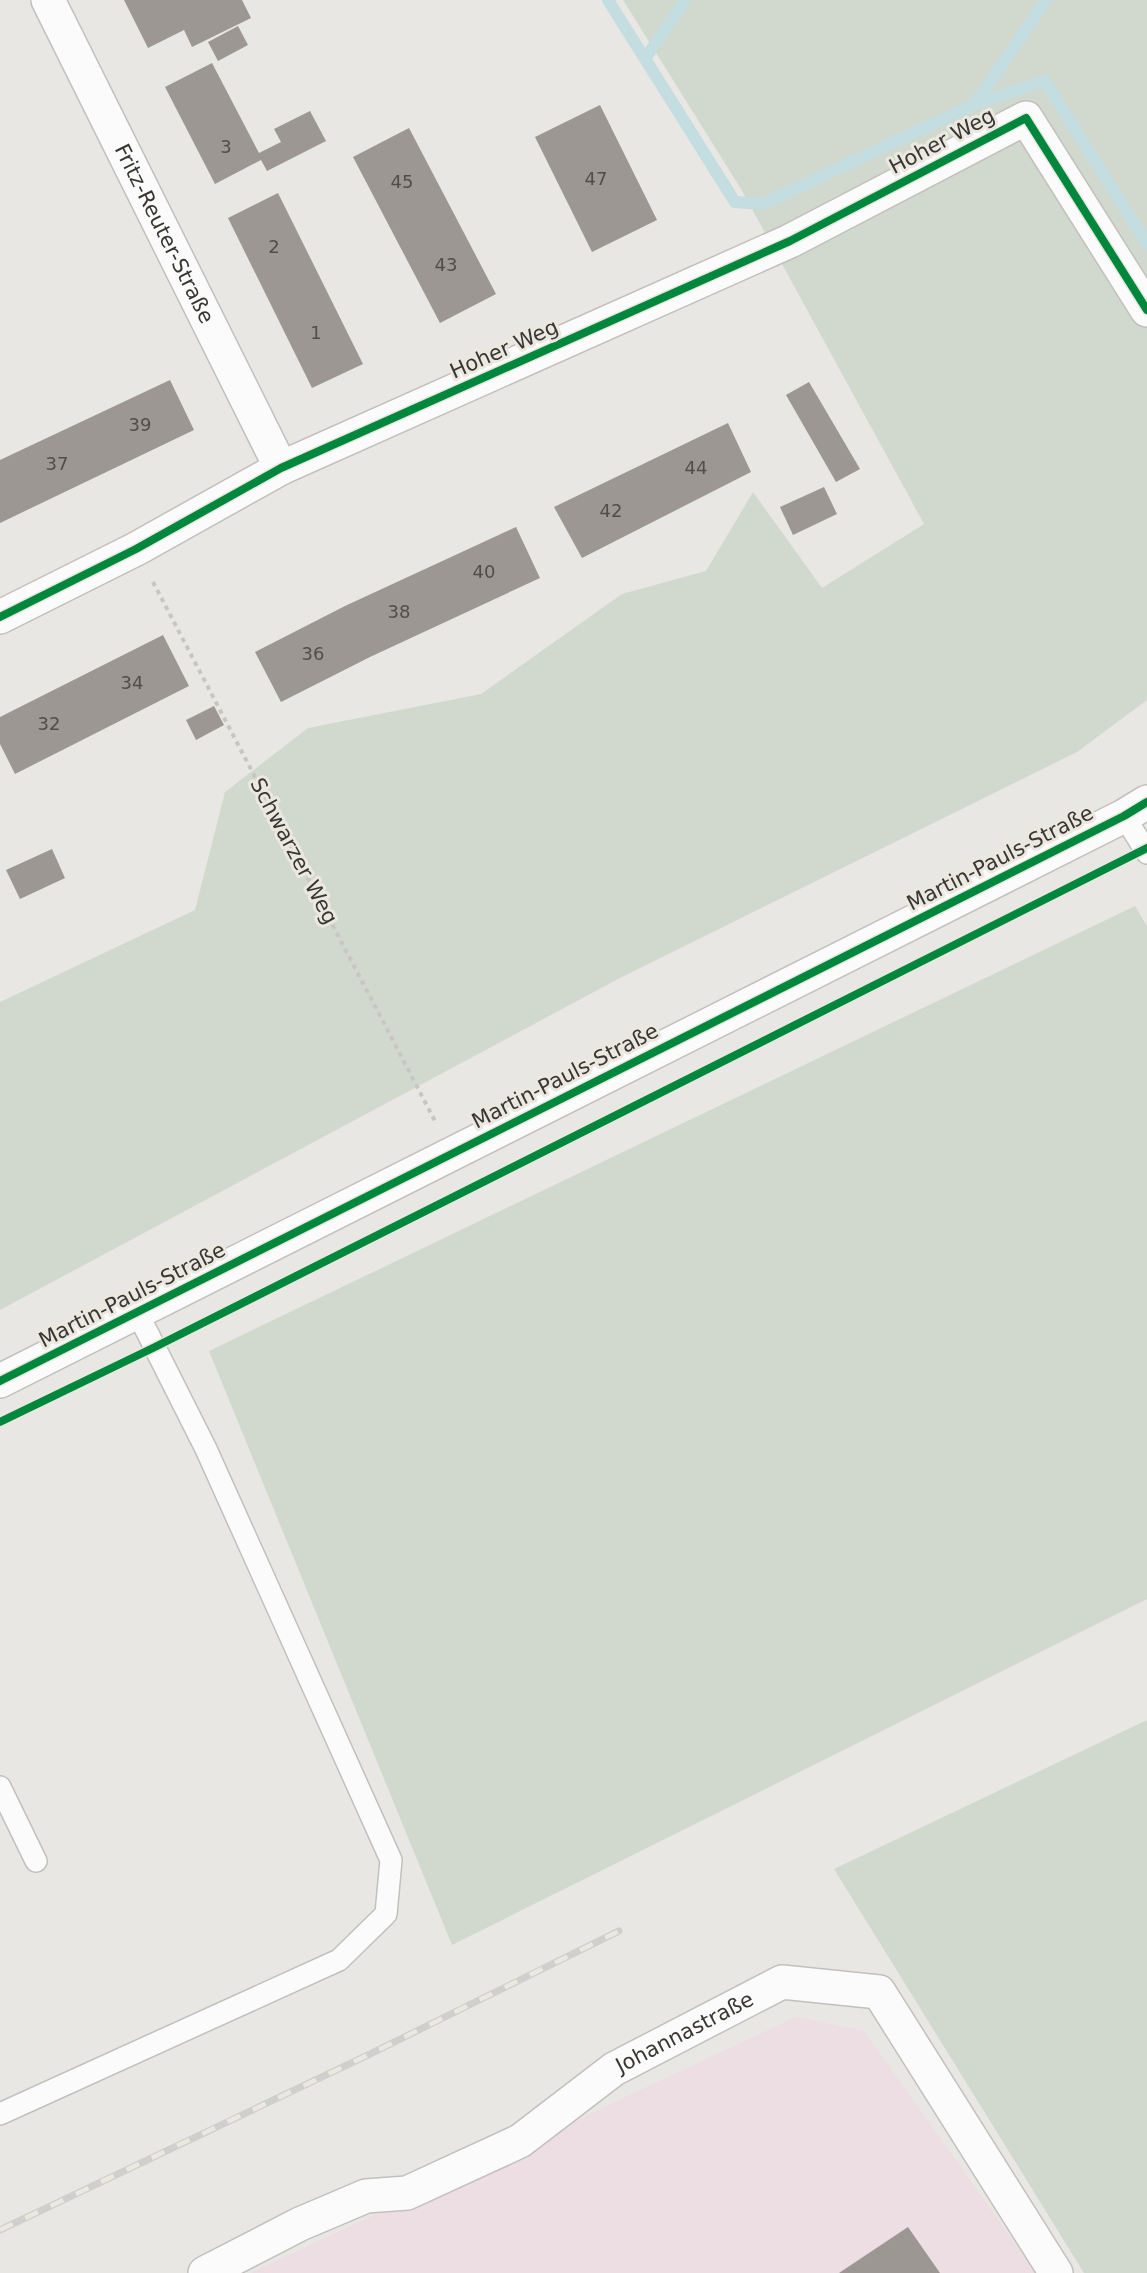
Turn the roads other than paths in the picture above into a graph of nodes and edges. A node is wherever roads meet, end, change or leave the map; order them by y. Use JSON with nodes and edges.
{"nodes":[{"id":1,"x":48,"y":0,"type":"edge"},
{"id":2,"x":1147,"y":310,"type":"edge"},
{"id":3,"x":281,"y":468,"type":"junction"},
{"id":4,"x":0,"y":617,"type":"edge"},
{"id":5,"x":1135,"y":809,"type":"edge"},
{"id":6,"x":1147,"y":853,"type":"edge"},
{"id":7,"x":137,"y":1312,"type":"junction"},
{"id":8,"x":0,"y":1381,"type":"edge"},
{"id":9,"x":0,"y":1787,"type":"edge"},
{"id":10,"x":36,"y":1861,"type":"dead end"},
{"id":11,"x":0,"y":2114,"type":"edge"},
{"id":12,"x":205,"y":2273,"type":"edge"},
{"id":13,"x":1056,"y":2273,"type":"edge"}],
"edges":[{"from":1,"to":3,"type":"street","name":"Fritz-Reuter-Straße"},
{"from":2,"to":3,"type":"street","name":"Hoher Weg"},
{"from":3,"to":4,"type":"street","name":"Hoher Weg"},
{"from":5,"to":6,"type":"lane"},
{"from":5,"to":7,"type":"street","name":"Martin-Pauls-Straße"},
{"from":7,"to":8,"type":"street","name":"Martin-Pauls-Straße"},
{"from":7,"to":11,"type":"lane"},
{"from":9,"to":10,"type":"lane"},
{"from":12,"to":13,"type":"street","name":"Johannastraße"}]}
